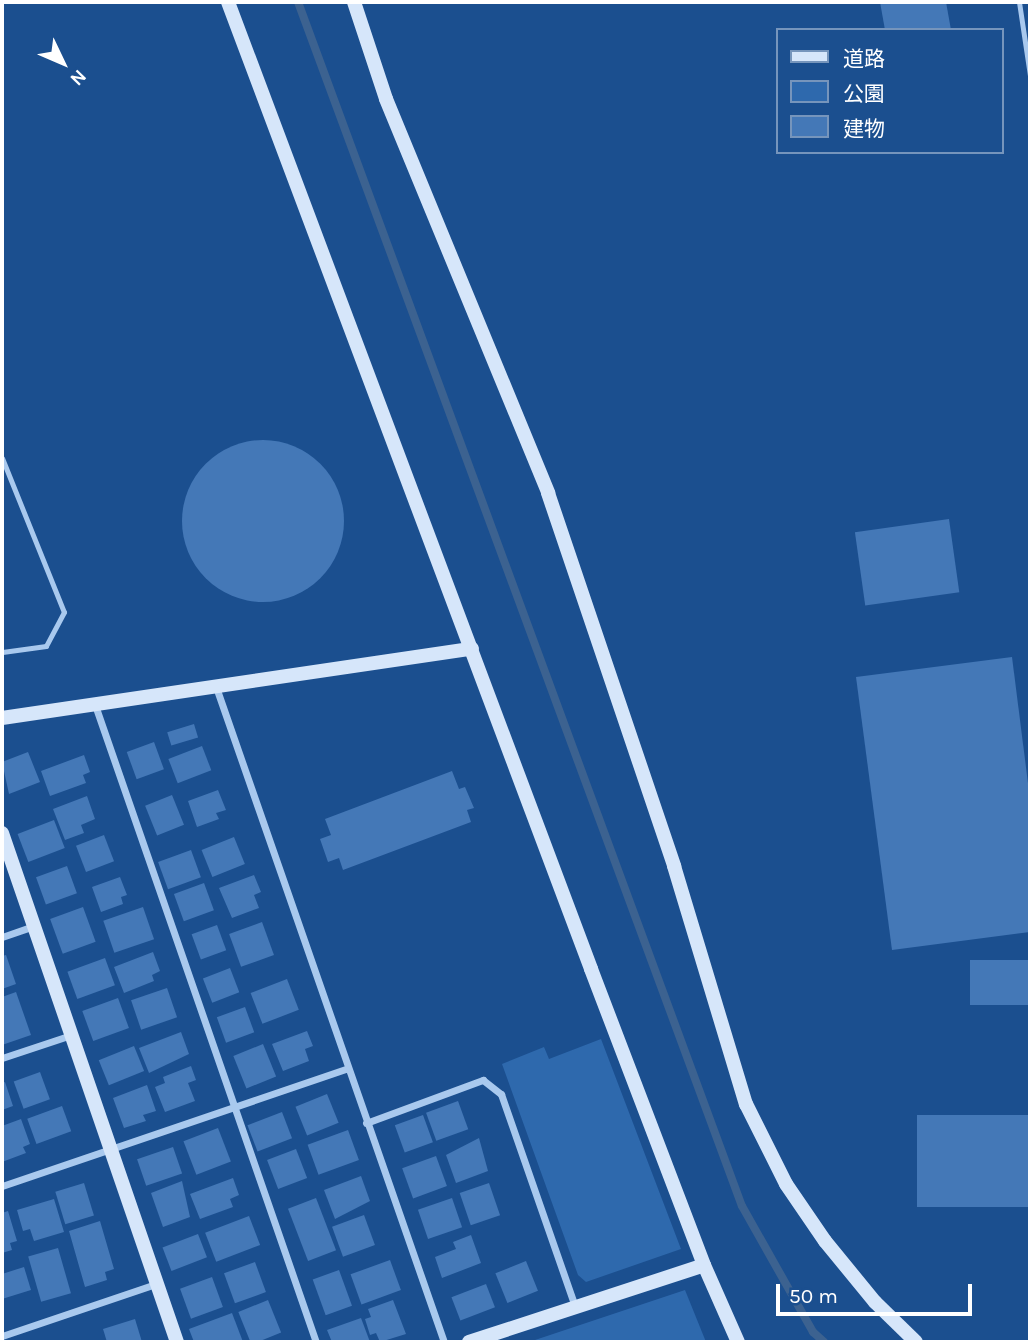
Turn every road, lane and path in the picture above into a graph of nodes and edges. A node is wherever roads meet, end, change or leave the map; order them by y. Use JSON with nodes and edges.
{"nodes":[{"id":1,"x":228,"y":2,"type":"edge"},
{"id":2,"x":354,"y":2,"type":"edge"},
{"id":3,"x":1019,"y":2,"type":"edge"},
{"id":4,"x":1030,"y":76,"type":"edge"},
{"id":5,"x":2,"y":458,"type":"edge"},
{"id":6,"x":472,"y":649,"type":"junction"},
{"id":7,"x":2,"y":652,"type":"edge"},
{"id":8,"x":216,"y":687,"type":"junction"},
{"id":9,"x":95,"y":704,"type":"junction"},
{"id":10,"x":2,"y":718,"type":"edge"},
{"id":11,"x":2,"y":833,"type":"edge"},
{"id":12,"x":34,"y":926,"type":"junction"},
{"id":13,"x":2,"y":937,"type":"edge"},
{"id":14,"x":71,"y":1035,"type":"junction"},
{"id":15,"x":2,"y":1058,"type":"edge"},
{"id":16,"x":346,"y":1069,"type":"junction"},
{"id":17,"x":233,"y":1107,"type":"junction"},
{"id":18,"x":366,"y":1123,"type":"junction"},
{"id":19,"x":111,"y":1149,"type":"junction"},
{"id":20,"x":2,"y":1186,"type":"edge"},
{"id":21,"x":704,"y":1265,"type":"junction"},
{"id":22,"x":157,"y":1283,"type":"junction"},
{"id":23,"x":575,"y":1307,"type":"junction"},
{"id":24,"x":2,"y":1336,"type":"edge"},
{"id":25,"x":177,"y":1342,"type":"edge"},
{"id":26,"x":316,"y":1342,"type":"edge"},
{"id":27,"x":444,"y":1342,"type":"edge"},
{"id":28,"x":469,"y":1342,"type":"edge"},
{"id":29,"x":738,"y":1342,"type":"edge"},
{"id":30,"x":916,"y":1342,"type":"edge"}],
"edges":[{"from":1,"to":6,"type":"street"},
{"from":2,"to":30,"type":"street"},
{"from":3,"to":4,"type":"lane"},
{"from":5,"to":7,"type":"lane"},
{"from":6,"to":8,"type":"street"},
{"from":6,"to":21,"type":"street"},
{"from":8,"to":9,"type":"street"},
{"from":8,"to":16,"type":"street"},
{"from":9,"to":10,"type":"street"},
{"from":9,"to":17,"type":"street"},
{"from":11,"to":12,"type":"street"},
{"from":12,"to":13,"type":"street"},
{"from":12,"to":14,"type":"street"},
{"from":14,"to":15,"type":"street"},
{"from":14,"to":19,"type":"street"},
{"from":16,"to":17,"type":"street"},
{"from":16,"to":18,"type":"street"},
{"from":17,"to":19,"type":"street"},
{"from":17,"to":26,"type":"street"},
{"from":18,"to":23,"type":"street"},
{"from":18,"to":27,"type":"street"},
{"from":19,"to":20,"type":"street"},
{"from":19,"to":22,"type":"street"},
{"from":21,"to":23,"type":"street"},
{"from":21,"to":29,"type":"street"},
{"from":22,"to":24,"type":"street"},
{"from":22,"to":25,"type":"street"},
{"from":23,"to":28,"type":"street"}]}
